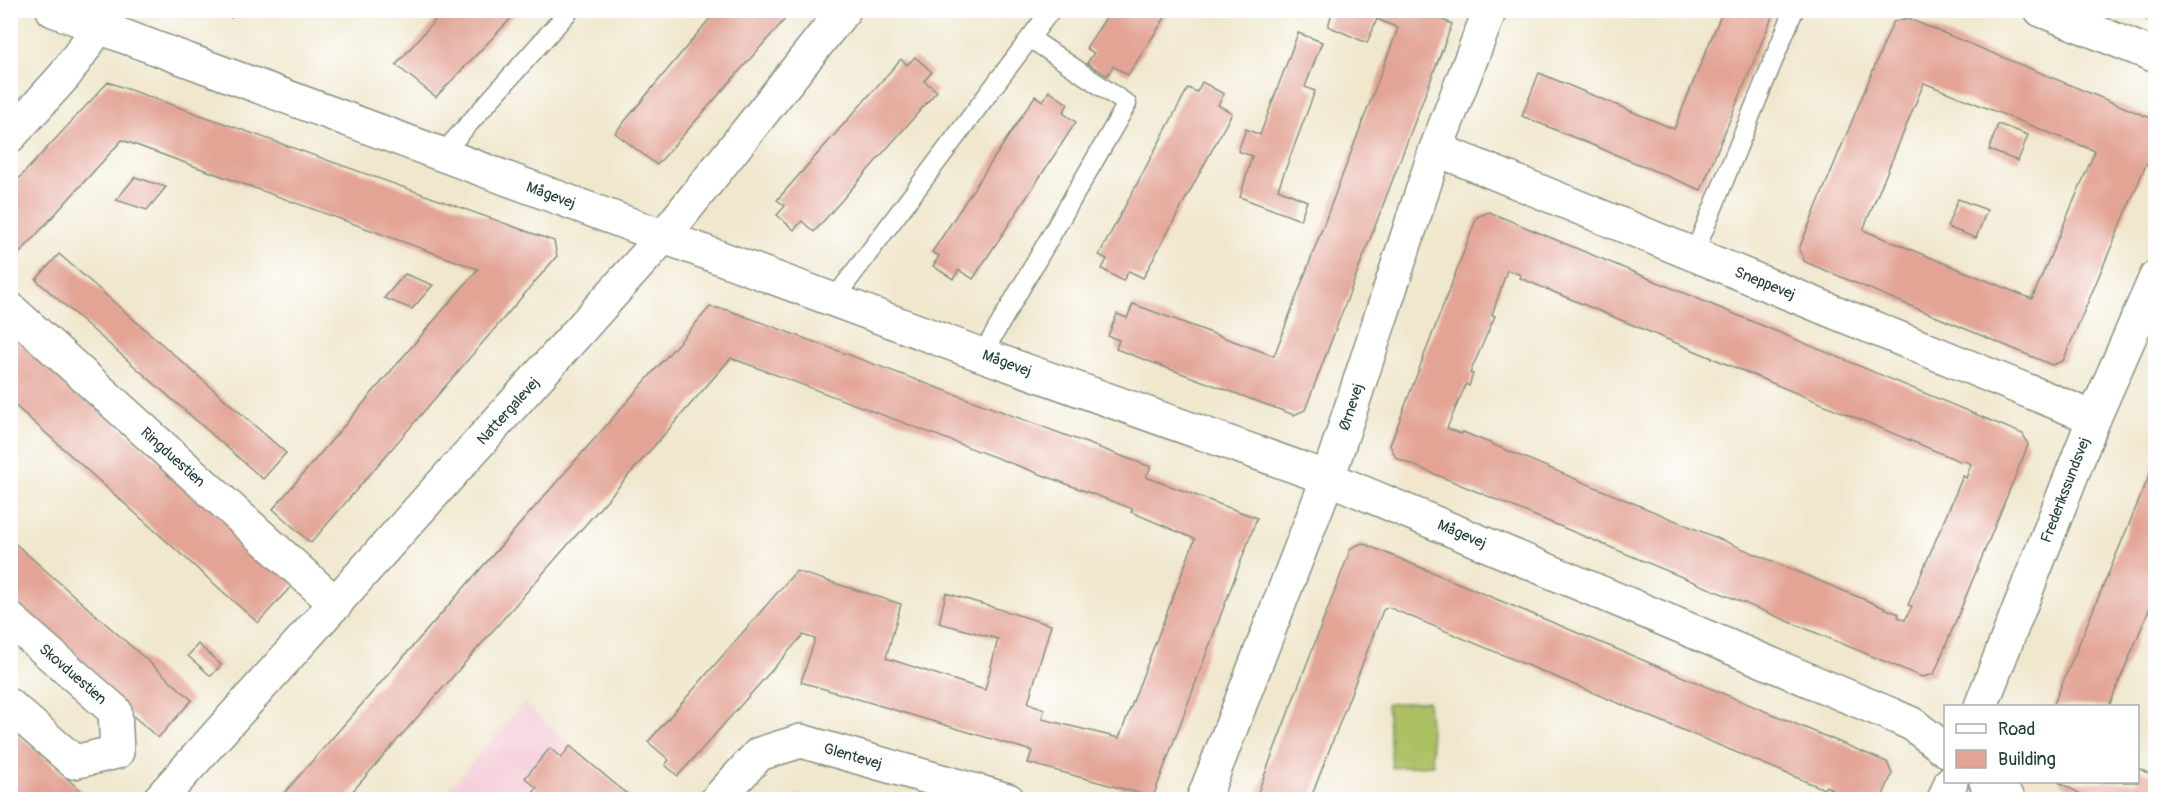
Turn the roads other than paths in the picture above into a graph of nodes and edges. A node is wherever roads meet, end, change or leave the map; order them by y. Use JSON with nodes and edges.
{"nodes":[{"id":1,"x":53,"y":10,"type":"edge"},
{"id":2,"x":570,"y":10,"type":"edge"},
{"id":3,"x":844,"y":10,"type":"edge"},
{"id":4,"x":1051,"y":10,"type":"edge"},
{"id":5,"x":1490,"y":10,"type":"edge"},
{"id":6,"x":1794,"y":10,"type":"edge"},
{"id":7,"x":2041,"y":10,"type":"edge"},
{"id":8,"x":104,"y":19,"type":"edge"},
{"id":9,"x":1030,"y":38,"type":"junction"},
{"id":10,"x":2156,"y":56,"type":"edge"},
{"id":11,"x":10,"y":136,"type":"edge"},
{"id":12,"x":1436,"y":149,"type":"junction"},
{"id":13,"x":442,"y":154,"type":"junction"},
{"id":14,"x":664,"y":236,"type":"junction"},
{"id":15,"x":1694,"y":254,"type":"junction"},
{"id":16,"x":2152,"y":293,"type":"edge"},
{"id":17,"x":834,"y":299,"type":"junction"},
{"id":18,"x":10,"y":309,"type":"edge"},
{"id":19,"x":982,"y":355,"type":"junction"},
{"id":20,"x":2094,"y":418,"type":"junction"},
{"id":21,"x":1328,"y":478,"type":"junction"},
{"id":22,"x":336,"y":604,"type":"junction"},
{"id":23,"x":10,"y":619,"type":"edge"},
{"id":24,"x":1981,"y":705,"type":"edge"},
{"id":25,"x":10,"y":706,"type":"edge"},
{"id":26,"x":1944,"y":748,"type":"edge"},
{"id":27,"x":1951,"y":783,"type":"edge"},
{"id":28,"x":1987,"y":783,"type":"edge"},
{"id":29,"x":159,"y":800,"type":"edge"},
{"id":30,"x":717,"y":800,"type":"edge"},
{"id":31,"x":1008,"y":800,"type":"edge"},
{"id":32,"x":1203,"y":800,"type":"edge"},
{"id":33,"x":1944,"y":800,"type":"edge"},
{"id":34,"x":2010,"y":800,"type":"edge"}],
"edges":[{"from":1,"to":8,"type":"street","name":"Mågevej"},
{"from":2,"to":13,"type":"lane"},
{"from":3,"to":14,"type":"street","name":"Nattergalevej"},
{"from":4,"to":9,"type":"lane"},
{"from":5,"to":12,"type":"street","name":"Ørnevej"},
{"from":6,"to":15,"type":"lane"},
{"from":7,"to":10,"type":"street"},
{"from":8,"to":11,"type":"street"},
{"from":8,"to":13,"type":"street","name":"Mågevej"},
{"from":9,"to":17,"type":"lane"},
{"from":9,"to":19,"type":"lane"},
{"from":12,"to":15,"type":"street","name":"Sneppevej"},
{"from":12,"to":21,"type":"street","name":"Ørnevej"},
{"from":13,"to":14,"type":"street","name":"Mågevej"},
{"from":14,"to":17,"type":"street","name":"Mågevej"},
{"from":14,"to":22,"type":"street","name":"Nattergalevej"},
{"from":15,"to":20,"type":"street","name":"Sneppevej"},
{"from":16,"to":20,"type":"street","name":"Frederikssundsvej"},
{"from":17,"to":19,"type":"street","name":"Mågevej"},
{"from":18,"to":22,"type":"street","name":"Ringduestien"},
{"from":19,"to":21,"type":"street","name":"Mågevej"},
{"from":20,"to":24,"type":"street","name":"Frederikssundsvej"},
{"from":21,"to":26,"type":"street","name":"Mågevej"},
{"from":21,"to":32,"type":"street","name":"Ørnevej"},
{"from":22,"to":29,"type":"street","name":"Nattergalevej"},
{"from":23,"to":25,"type":"street","name":"Skovduestien"},
{"from":27,"to":33,"type":"street"},
{"from":28,"to":34,"type":"street"},
{"from":30,"to":31,"type":"street","name":"Glentevej"}]}
